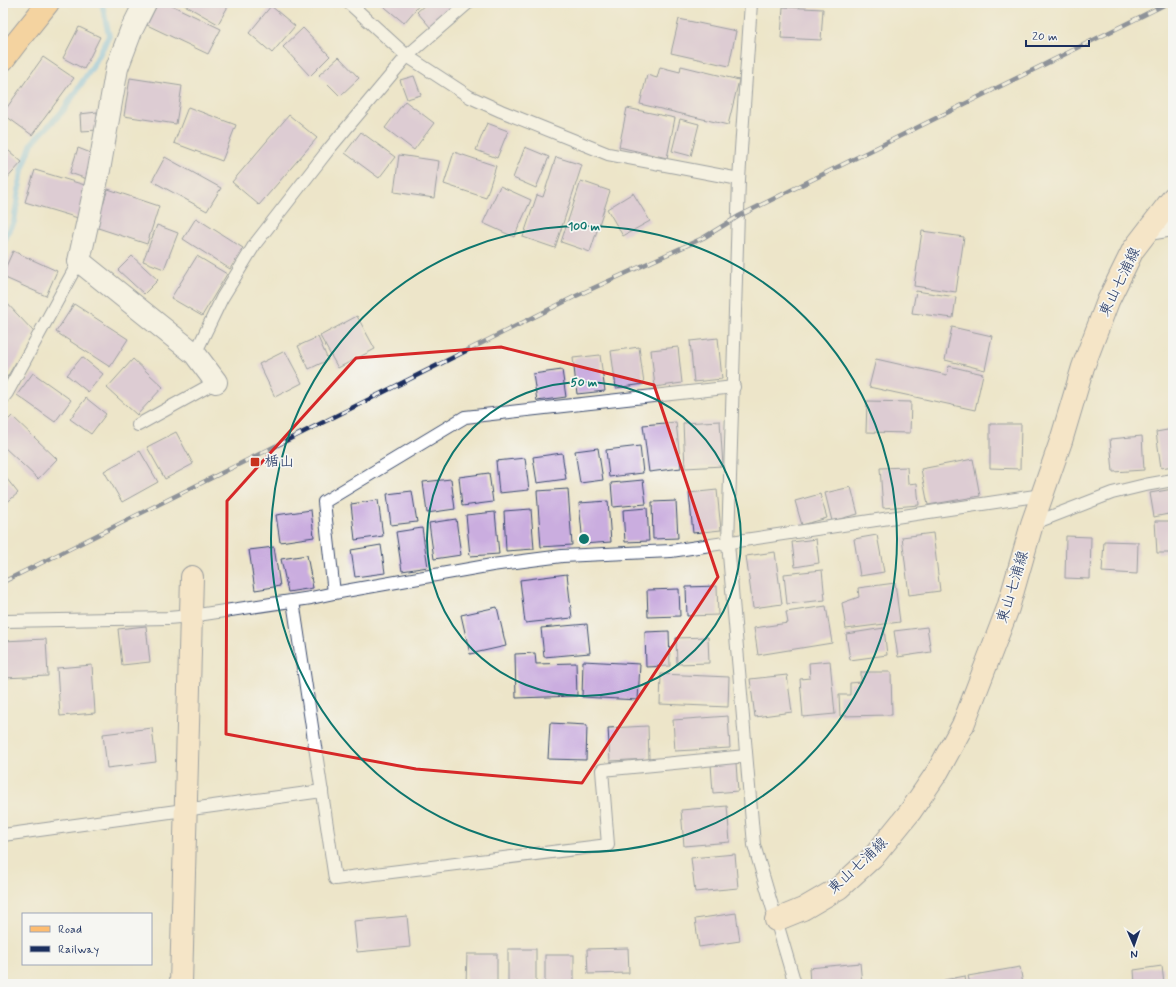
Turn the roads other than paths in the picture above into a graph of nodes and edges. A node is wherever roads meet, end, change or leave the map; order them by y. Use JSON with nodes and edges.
{"nodes":[{"id":1,"x":48,"y":3,"type":"edge"},
{"id":2,"x":145,"y":3,"type":"edge"},
{"id":3,"x":349,"y":3,"type":"edge"},
{"id":4,"x":468,"y":3,"type":"edge"},
{"id":5,"x":751,"y":3,"type":"edge"},
{"id":6,"x":9,"y":41,"type":"edge"},
{"id":7,"x":407,"y":56,"type":"junction"},
{"id":8,"x":3,"y":60,"type":"edge"},
{"id":9,"x":739,"y":179,"type":"junction"},
{"id":10,"x":1173,"y":198,"type":"edge"},
{"id":11,"x":1173,"y":225,"type":"edge"},
{"id":12,"x":1150,"y":229,"type":"junction"},
{"id":13,"x":79,"y":261,"type":"junction"},
{"id":14,"x":195,"y":354,"type":"junction"},
{"id":15,"x":216,"y":382,"type":"joint"},
{"id":16,"x":734,"y":387,"type":"junction"},
{"id":17,"x":3,"y":398,"type":"edge"},
{"id":18,"x":138,"y":426,"type":"dead end"},
{"id":19,"x":1173,"y":480,"type":"edge"},
{"id":20,"x":1042,"y":495,"type":"junction"},
{"id":21,"x":1032,"y":524,"type":"junction"},
{"id":22,"x":728,"y":543,"type":"junction"},
{"id":23,"x":192,"y":577,"type":"dead end"},
{"id":24,"x":334,"y":593,"type":"junction"},
{"id":25,"x":293,"y":601,"type":"junction"},
{"id":26,"x":190,"y":616,"type":"junction"},
{"id":27,"x":3,"y":622,"type":"edge"},
{"id":28,"x":746,"y":756,"type":"junction"},
{"id":29,"x":322,"y":791,"type":"junction"},
{"id":30,"x":186,"y":810,"type":"junction"},
{"id":31,"x":3,"y":835,"type":"edge"},
{"id":32,"x":776,"y":920,"type":"junction"},
{"id":33,"x":181,"y":984,"type":"edge"},
{"id":34,"x":795,"y":984,"type":"edge"}],
"edges":[{"from":1,"to":6,"type":"main road"},
{"from":2,"to":13,"type":"street"},
{"from":3,"to":7,"type":"lane"},
{"from":4,"to":7,"type":"lane"},
{"from":5,"to":9,"type":"lane"},
{"from":6,"to":8,"type":"main road"},
{"from":7,"to":9,"type":"lane"},
{"from":7,"to":14,"type":"lane"},
{"from":9,"to":16,"type":"lane"},
{"from":10,"to":12,"type":"main road","name":"東山七浦線"},
{"from":11,"to":12,"type":"street"},
{"from":12,"to":20,"type":"main road","name":"東山七浦線"},
{"from":13,"to":14,"type":"street"},
{"from":13,"to":17,"type":"lane"},
{"from":14,"to":15,"type":"street"},
{"from":15,"to":18,"type":"lane"},
{"from":16,"to":22,"type":"lane"},
{"from":16,"to":24,"type":"lane"},
{"from":19,"to":21,"type":"lane"},
{"from":20,"to":21,"type":"main road","name":"東山七浦線"},
{"from":20,"to":22,"type":"lane"},
{"from":21,"to":32,"type":"main road","name":"東山七浦線"},
{"from":22,"to":24,"type":"lane"},
{"from":22,"to":28,"type":"lane"},
{"from":23,"to":26,"type":"main road"},
{"from":24,"to":25,"type":"lane"},
{"from":25,"to":26,"type":"lane"},
{"from":25,"to":29,"type":"lane"},
{"from":26,"to":27,"type":"lane"},
{"from":26,"to":30,"type":"main road"},
{"from":28,"to":29,"type":"lane"},
{"from":28,"to":32,"type":"lane"},
{"from":29,"to":30,"type":"lane"},
{"from":30,"to":31,"type":"lane"},
{"from":30,"to":33,"type":"main road"},
{"from":32,"to":34,"type":"lane"}]}
